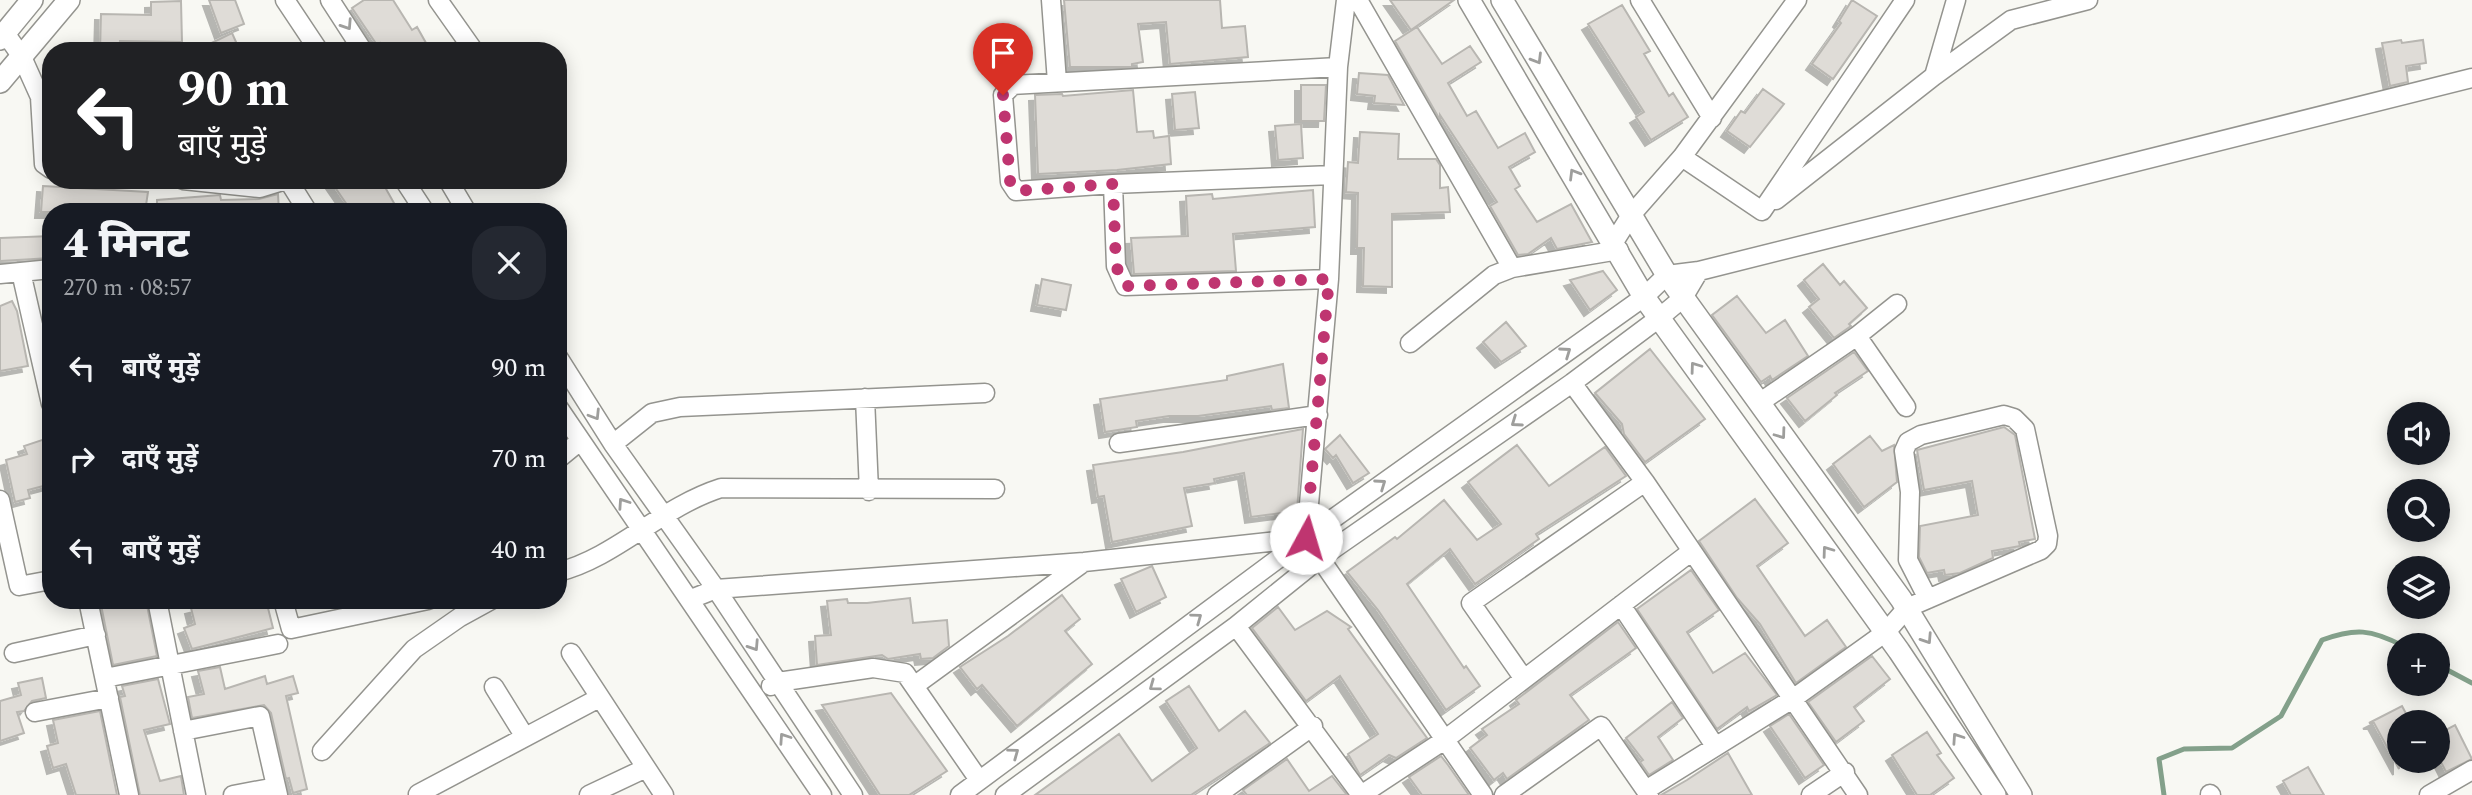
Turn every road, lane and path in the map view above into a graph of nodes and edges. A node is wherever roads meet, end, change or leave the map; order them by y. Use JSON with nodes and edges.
{"nodes":[{"id":1,"x":32,"y":0,"type":"edge"},
{"id":2,"x":69,"y":0,"type":"edge"},
{"id":3,"x":285,"y":0,"type":"edge"},
{"id":4,"x":330,"y":0,"type":"edge"},
{"id":5,"x":438,"y":0,"type":"edge"},
{"id":6,"x":1051,"y":0,"type":"edge"},
{"id":7,"x":1346,"y":0,"type":"edge"},
{"id":8,"x":1358,"y":0,"type":"edge"},
{"id":9,"x":1469,"y":0,"type":"edge"},
{"id":10,"x":1502,"y":0,"type":"edge"},
{"id":11,"x":1640,"y":0,"type":"edge"},
{"id":12,"x":1797,"y":0,"type":"edge"},
{"id":13,"x":1905,"y":0,"type":"edge"},
{"id":14,"x":1956,"y":0,"type":"edge"},
{"id":15,"x":2088,"y":0,"type":"edge"},
{"id":16,"x":3,"y":36,"type":"edge"},
{"id":17,"x":308,"y":42,"type":"edge"},
{"id":18,"x":357,"y":42,"type":"edge"},
{"id":19,"x":468,"y":42,"type":"edge"},
{"id":20,"x":22,"y":57,"type":"junction"},
{"id":21,"x":1338,"y":67,"type":"junction"},
{"id":22,"x":1934,"y":76,"type":"junction"},
{"id":23,"x":2472,"y":78,"type":"edge"},
{"id":24,"x":0,"y":82,"type":"edge"},
{"id":25,"x":1057,"y":82,"type":"junction"},
{"id":26,"x":42,"y":92,"type":"edge"},
{"id":27,"x":1712,"y":118,"type":"junction"},
{"id":28,"x":1682,"y":157,"type":"junction"},
{"id":29,"x":1333,"y":175,"type":"junction"},
{"id":30,"x":1113,"y":184,"type":"junction"},
{"id":31,"x":1762,"y":211,"type":"junction"},
{"id":32,"x":1631,"y":215,"type":"junction"},
{"id":33,"x":1616,"y":246,"type":"junction"},
{"id":34,"x":1512,"y":268,"type":"junction"},
{"id":35,"x":42,"y":270,"type":"edge"},
{"id":36,"x":1699,"y":271,"type":"junction"},
{"id":37,"x":20,"y":272,"type":"junction"},
{"id":38,"x":0,"y":274,"type":"edge"},
{"id":39,"x":1667,"y":275,"type":"junction"},
{"id":40,"x":1329,"y":279,"type":"junction"},
{"id":41,"x":1644,"y":297,"type":"junction"},
{"id":42,"x":1683,"y":298,"type":"junction"},
{"id":43,"x":1897,"y":304,"type":"dead end"},
{"id":44,"x":1659,"y":318,"type":"junction"},
{"id":45,"x":1857,"y":336,"type":"junction"},
{"id":46,"x":42,"y":338,"type":"edge"},
{"id":47,"x":1410,"y":343,"type":"dead end"},
{"id":48,"x":567,"y":371,"type":"edge"},
{"id":49,"x":1572,"y":383,"type":"junction"},
{"id":50,"x":985,"y":393,"type":"dead end"},
{"id":51,"x":865,"y":398,"type":"junction"},
{"id":52,"x":1759,"y":402,"type":"junction"},
{"id":53,"x":1906,"y":407,"type":"dead end"},
{"id":54,"x":1318,"y":415,"type":"junction"},
{"id":55,"x":567,"y":421,"type":"edge"},
{"id":56,"x":580,"y":441,"type":"junction"},
{"id":57,"x":1119,"y":443,"type":"dead end"},
{"id":58,"x":613,"y":444,"type":"junction"},
{"id":59,"x":567,"y":452,"type":"edge"},
{"id":60,"x":1645,"y":482,"type":"junction"},
{"id":61,"x":995,"y":489,"type":"dead end"},
{"id":62,"x":869,"y":491,"type":"junction"},
{"id":63,"x":0,"y":500,"type":"edge"},
{"id":64,"x":663,"y":515,"type":"junction"},
{"id":65,"x":640,"y":528,"type":"junction"},
{"id":66,"x":1306,"y":538,"type":"junction"},
{"id":67,"x":1692,"y":551,"type":"junction"},
{"id":68,"x":1320,"y":559,"type":"junction"},
{"id":69,"x":1084,"y":562,"type":"junction"},
{"id":70,"x":567,"y":570,"type":"edge"},
{"id":71,"x":42,"y":582,"type":"edge"},
{"id":72,"x":716,"y":589,"type":"junction"},
{"id":73,"x":691,"y":599,"type":"junction"},
{"id":74,"x":1928,"y":599,"type":"junction"},
{"id":75,"x":1621,"y":605,"type":"junction"},
{"id":76,"x":1907,"y":608,"type":"junction"},
{"id":77,"x":90,"y":609,"type":"edge"},
{"id":78,"x":159,"y":609,"type":"edge"},
{"id":79,"x":285,"y":609,"type":"edge"},
{"id":80,"x":385,"y":609,"type":"edge"},
{"id":81,"x":475,"y":609,"type":"edge"},
{"id":82,"x":1236,"y":626,"type":"junction"},
{"id":83,"x":1886,"y":632,"type":"junction"},
{"id":84,"x":96,"y":635,"type":"junction"},
{"id":85,"x":278,"y":645,"type":"dead end"},
{"id":86,"x":14,"y":653,"type":"dead end"},
{"id":87,"x":571,"y":653,"type":"dead end"},
{"id":88,"x":170,"y":664,"type":"junction"},
{"id":89,"x":105,"y":678,"type":"junction"},
{"id":90,"x":1524,"y":678,"type":"junction"},
{"id":91,"x":778,"y":682,"type":"junction"},
{"id":92,"x":494,"y":687,"type":"dead end"},
{"id":93,"x":914,"y":687,"type":"junction"},
{"id":94,"x":755,"y":695,"type":"junction"},
{"id":95,"x":109,"y":698,"type":"junction"},
{"id":96,"x":599,"y":698,"type":"junction"},
{"id":97,"x":1794,"y":698,"type":"junction"},
{"id":98,"x":36,"y":712,"type":"dead end"},
{"id":99,"x":1313,"y":726,"type":"junction"},
{"id":100,"x":183,"y":731,"type":"junction"},
{"id":101,"x":525,"y":737,"type":"junction"},
{"id":102,"x":1443,"y":741,"type":"junction"},
{"id":103,"x":1716,"y":746,"type":"junction"},
{"id":104,"x":322,"y":751,"type":"dead end"},
{"id":105,"x":646,"y":768,"type":"junction"},
{"id":106,"x":2472,"y":770,"type":"edge"},
{"id":107,"x":1845,"y":772,"type":"junction"},
{"id":108,"x":2010,"y":775,"type":"junction"},
{"id":109,"x":979,"y":780,"type":"junction"},
{"id":110,"x":277,"y":791,"type":"edge"},
{"id":111,"x":1647,"y":793,"type":"edge"},
{"id":112,"x":1988,"y":793,"type":"edge"},
{"id":113,"x":418,"y":794,"type":"edge"},
{"id":114,"x":129,"y":795,"type":"edge"},
{"id":115,"x":196,"y":795,"type":"edge"},
{"id":116,"x":233,"y":795,"type":"edge"},
{"id":117,"x":589,"y":795,"type":"edge"},
{"id":118,"x":664,"y":795,"type":"edge"},
{"id":119,"x":822,"y":795,"type":"edge"},
{"id":120,"x":853,"y":795,"type":"edge"},
{"id":121,"x":960,"y":795,"type":"edge"},
{"id":122,"x":1005,"y":795,"type":"edge"},
{"id":123,"x":1217,"y":795,"type":"edge"},
{"id":124,"x":1361,"y":795,"type":"edge"},
{"id":125,"x":1483,"y":795,"type":"edge"},
{"id":126,"x":1504,"y":795,"type":"edge"},
{"id":127,"x":1811,"y":795,"type":"edge"},
{"id":128,"x":1858,"y":795,"type":"edge"},
{"id":129,"x":2021,"y":795,"type":"edge"},
{"id":130,"x":2429,"y":795,"type":"edge"}],
"edges":[{"from":1,"to":16,"type":"street"},
{"from":2,"to":20,"type":"street"},
{"from":3,"to":17,"type":"street"},
{"from":4,"to":18,"type":"street","one_way":true},
{"from":5,"to":19,"type":"street"},
{"from":6,"to":25,"type":"street"},
{"from":7,"to":21,"type":"street"},
{"from":8,"to":34,"type":"street"},
{"from":33,"to":9,"type":"street","one_way":true},
{"from":10,"to":32,"type":"street","one_way":true},
{"from":11,"to":27,"type":"street"},
{"from":12,"to":27,"type":"street"},
{"from":13,"to":31,"type":"street"},
{"from":14,"to":22,"type":"street"},
{"from":15,"to":22,"type":"street"},
{"from":16,"to":20,"type":"street"},
{"from":20,"to":24,"type":"street"},
{"from":20,"to":26,"type":"street"},
{"from":21,"to":25,"type":"street"},
{"from":21,"to":29,"type":"street"},
{"from":22,"to":31,"type":"street"},
{"from":23,"to":36,"type":"street"},
{"from":25,"to":30,"type":"street"},
{"from":27,"to":28,"type":"street"},
{"from":28,"to":31,"type":"street"},
{"from":28,"to":32,"type":"street"},
{"from":29,"to":30,"type":"street"},
{"from":29,"to":40,"type":"street"},
{"from":30,"to":40,"type":"street"},
{"from":32,"to":33,"type":"street"},
{"from":32,"to":39,"type":"street"},
{"from":33,"to":34,"type":"street"},
{"from":33,"to":41,"type":"street"},
{"from":34,"to":47,"type":"street"},
{"from":35,"to":37,"type":"street"},
{"from":36,"to":39,"type":"street"},
{"from":36,"to":42,"type":"street"},
{"from":37,"to":38,"type":"street"},
{"from":37,"to":46,"type":"street"},
{"from":39,"to":41,"type":"street"},
{"from":39,"to":42,"type":"street"},
{"from":40,"to":54,"type":"street"},
{"from":41,"to":44,"type":"street"},
{"from":66,"to":41,"type":"street","one_way":true},
{"from":42,"to":44,"type":"street"},
{"from":42,"to":52,"type":"street"},
{"from":43,"to":45,"type":"street"},
{"from":44,"to":49,"type":"street"},
{"from":83,"to":44,"type":"street","one_way":true},
{"from":45,"to":52,"type":"street"},
{"from":45,"to":53,"type":"street"},
{"from":48,"to":58,"type":"street","one_way":true},
{"from":49,"to":60,"type":"street"},
{"from":49,"to":68,"type":"street","one_way":true},
{"from":50,"to":51,"type":"street"},
{"from":51,"to":58,"type":"street"},
{"from":51,"to":62,"type":"street"},
{"from":52,"to":76,"type":"street","one_way":true},
{"from":54,"to":57,"type":"street"},
{"from":54,"to":66,"type":"street"},
{"from":55,"to":56,"type":"street"},
{"from":56,"to":59,"type":"street"},
{"from":65,"to":56,"type":"street","one_way":true},
{"from":58,"to":64,"type":"street"},
{"from":60,"to":67,"type":"street"},
{"from":60,"to":90,"type":"street"},
{"from":61,"to":62,"type":"street"},
{"from":62,"to":64,"type":"street"},
{"from":63,"to":71,"type":"street"},
{"from":64,"to":65,"type":"street"},
{"from":64,"to":72,"type":"street"},
{"from":65,"to":70,"type":"street"},
{"from":65,"to":73,"type":"street"},
{"from":66,"to":68,"type":"street"},
{"from":66,"to":69,"type":"street"},
{"from":109,"to":66,"type":"street","one_way":true},
{"from":67,"to":75,"type":"street"},
{"from":67,"to":97,"type":"street"},
{"from":68,"to":82,"type":"street"},
{"from":68,"to":102,"type":"street"},
{"from":69,"to":72,"type":"street"},
{"from":69,"to":93,"type":"street"},
{"from":72,"to":73,"type":"street"},
{"from":72,"to":91,"type":"street","one_way":true},
{"from":73,"to":94,"type":"street"},
{"from":74,"to":74,"type":"street"},
{"from":74,"to":76,"type":"street"},
{"from":75,"to":90,"type":"street"},
{"from":75,"to":103,"type":"street"},
{"from":76,"to":83,"type":"street"},
{"from":76,"to":108,"type":"street","one_way":true},
{"from":77,"to":84,"type":"street"},
{"from":78,"to":88,"type":"street"},
{"from":79,"to":80,"type":"street"},
{"from":81,"to":104,"type":"street"},
{"from":82,"to":99,"type":"street"},
{"from":82,"to":122,"type":"street","one_way":true},
{"from":83,"to":97,"type":"street"},
{"from":112,"to":83,"type":"street","one_way":true},
{"from":84,"to":86,"type":"street"},
{"from":84,"to":89,"type":"street"},
{"from":85,"to":88,"type":"street"},
{"from":87,"to":96,"type":"street"},
{"from":88,"to":89,"type":"street"},
{"from":88,"to":100,"type":"street"},
{"from":89,"to":95,"type":"street"},
{"from":90,"to":102,"type":"street"},
{"from":91,"to":93,"type":"street"},
{"from":91,"to":94,"type":"street"},
{"from":91,"to":120,"type":"street"},
{"from":92,"to":101,"type":"street"},
{"from":93,"to":109,"type":"street"},
{"from":119,"to":94,"type":"street","one_way":true},
{"from":95,"to":98,"type":"street"},
{"from":95,"to":114,"type":"street"},
{"from":96,"to":101,"type":"street"},
{"from":96,"to":105,"type":"street"},
{"from":97,"to":103,"type":"street"},
{"from":97,"to":107,"type":"street"},
{"from":99,"to":123,"type":"street"},
{"from":99,"to":124,"type":"street"},
{"from":100,"to":110,"type":"street"},
{"from":100,"to":115,"type":"street"},
{"from":101,"to":113,"type":"street"},
{"from":102,"to":124,"type":"street"},
{"from":102,"to":125,"type":"street"},
{"from":103,"to":111,"type":"street"},
{"from":105,"to":117,"type":"street"},
{"from":105,"to":118,"type":"street"},
{"from":106,"to":130,"type":"street"},
{"from":107,"to":127,"type":"street"},
{"from":107,"to":128,"type":"street"},
{"from":108,"to":112,"type":"street"},
{"from":108,"to":129,"type":"street"},
{"from":109,"to":121,"type":"street"},
{"from":110,"to":116,"type":"street"},
{"from":111,"to":126,"type":"street"}]}
